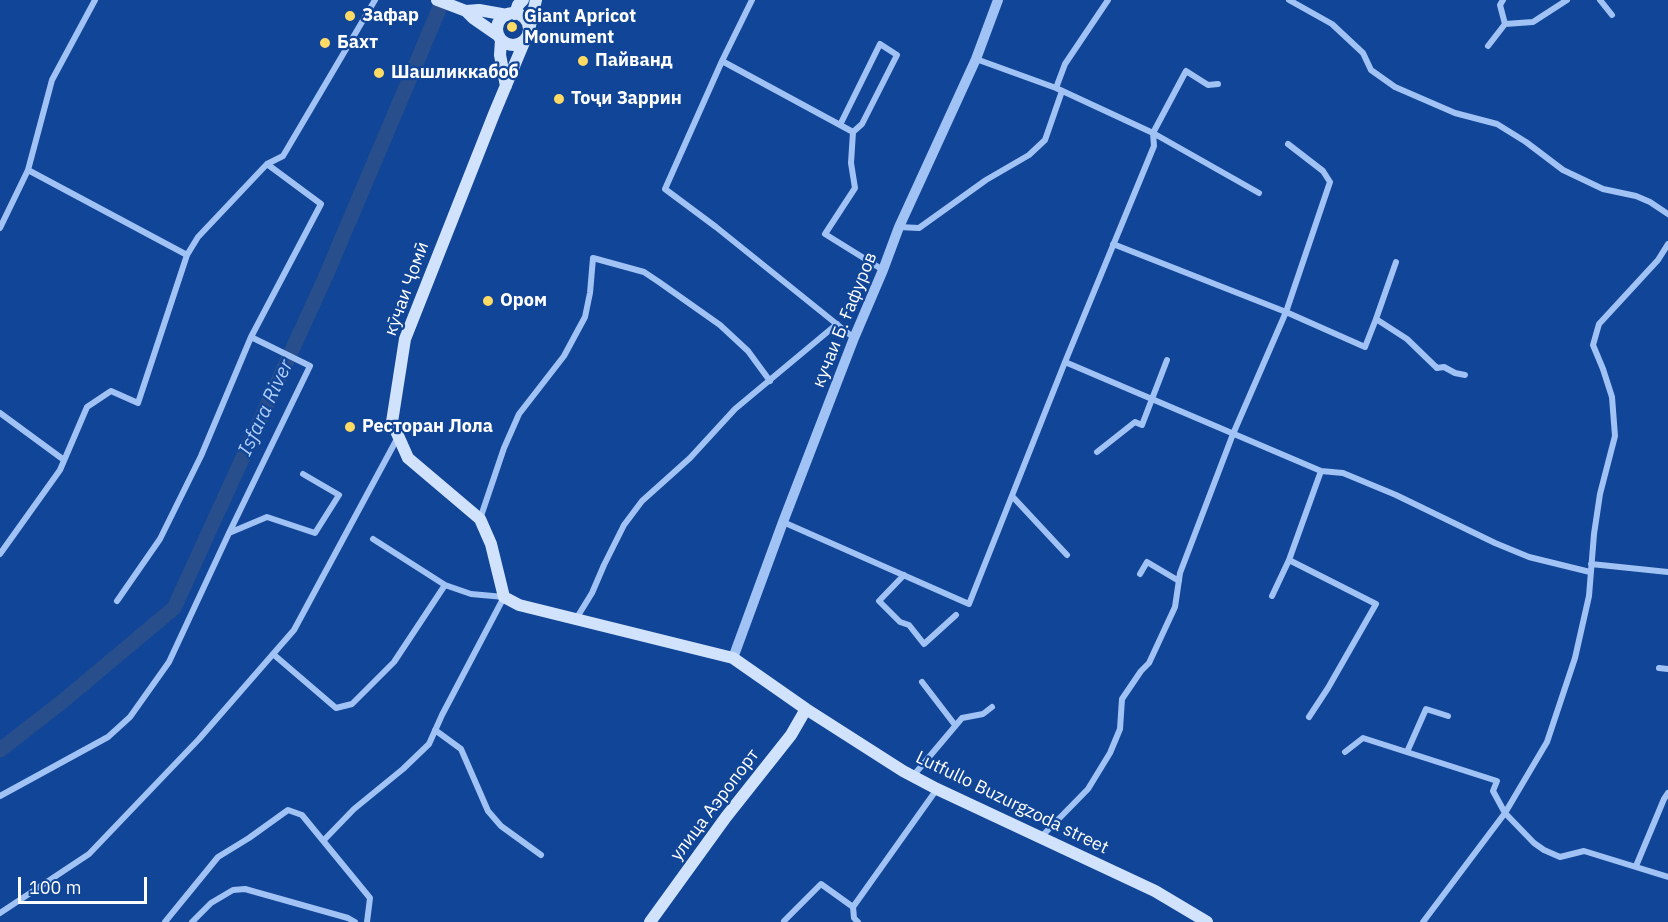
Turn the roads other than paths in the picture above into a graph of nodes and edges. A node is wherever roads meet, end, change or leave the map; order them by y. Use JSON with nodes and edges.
{"nodes":[{"id":1,"x":95,"y":0,"type":"edge"},
{"id":2,"x":375,"y":0,"type":"edge"},
{"id":3,"x":437,"y":0,"type":"edge"},
{"id":4,"x":523,"y":0,"type":"edge"},
{"id":5,"x":536,"y":0,"type":"edge"},
{"id":6,"x":752,"y":0,"type":"edge"},
{"id":7,"x":998,"y":0,"type":"edge"},
{"id":8,"x":1108,"y":0,"type":"edge"},
{"id":9,"x":1289,"y":0,"type":"edge"},
{"id":10,"x":1503,"y":0,"type":"edge"},
{"id":11,"x":1567,"y":0,"type":"edge"},
{"id":12,"x":1600,"y":0,"type":"edge"},
{"id":13,"x":463,"y":10,"type":"junction"},
{"id":14,"x":511,"y":14,"type":"junction"},
{"id":15,"x":1612,"y":15,"type":"dead end"},
{"id":16,"x":1504,"y":24,"type":"junction"},
{"id":17,"x":527,"y":35,"type":"junction"},
{"id":18,"x":500,"y":38,"type":"junction"},
{"id":19,"x":1488,"y":46,"type":"dead end"},
{"id":20,"x":976,"y":59,"type":"junction"},
{"id":21,"x":722,"y":61,"type":"junction"},
{"id":22,"x":1218,"y":84,"type":"dead end"},
{"id":23,"x":506,"y":87,"type":"junction"},
{"id":24,"x":1059,"y":90,"type":"junction"},
{"id":25,"x":840,"y":125,"type":"junction"},
{"id":26,"x":853,"y":132,"type":"junction"},
{"id":27,"x":1153,"y":133,"type":"junction"},
{"id":28,"x":1288,"y":144,"type":"dead end"},
{"id":29,"x":267,"y":164,"type":"junction"},
{"id":30,"x":28,"y":170,"type":"junction"},
{"id":31,"x":1259,"y":193,"type":"dead end"},
{"id":32,"x":1668,"y":214,"type":"edge"},
{"id":33,"x":899,"y":227,"type":"junction"},
{"id":34,"x":0,"y":228,"type":"edge"},
{"id":35,"x":1113,"y":244,"type":"junction"},
{"id":36,"x":1668,"y":244,"type":"edge"},
{"id":37,"x":187,"y":255,"type":"junction"},
{"id":38,"x":1396,"y":262,"type":"dead end"},
{"id":39,"x":883,"y":270,"type":"junction"},
{"id":40,"x":1286,"y":312,"type":"junction"},
{"id":41,"x":1376,"y":320,"type":"junction"},
{"id":42,"x":837,"y":324,"type":"junction"},
{"id":43,"x":251,"y":337,"type":"junction"},
{"id":44,"x":854,"y":338,"type":"junction"},
{"id":45,"x":1167,"y":360,"type":"dead end"},
{"id":46,"x":1065,"y":362,"type":"junction"},
{"id":47,"x":1465,"y":375,"type":"dead end"},
{"id":48,"x":770,"y":381,"type":"junction"},
{"id":49,"x":1153,"y":399,"type":"junction"},
{"id":50,"x":0,"y":412,"type":"edge"},
{"id":51,"x":1233,"y":434,"type":"junction"},
{"id":52,"x":398,"y":436,"type":"junction"},
{"id":53,"x":1097,"y":452,"type":"dead end"},
{"id":54,"x":64,"y":460,"type":"junction"},
{"id":55,"x":1321,"y":471,"type":"junction"},
{"id":56,"x":303,"y":474,"type":"dead end"},
{"id":57,"x":1012,"y":496,"type":"junction"},
{"id":58,"x":480,"y":519,"type":"junction"},
{"id":59,"x":783,"y":522,"type":"junction"},
{"id":60,"x":229,"y":533,"type":"junction"},
{"id":61,"x":373,"y":539,"type":"dead end"},
{"id":62,"x":0,"y":554,"type":"edge"},
{"id":63,"x":1067,"y":555,"type":"dead end"},
{"id":64,"x":1289,"y":560,"type":"junction"},
{"id":65,"x":1591,"y":564,"type":"junction"},
{"id":66,"x":1590,"y":572,"type":"junction"},
{"id":67,"x":1668,"y":572,"type":"edge"},
{"id":68,"x":1140,"y":574,"type":"dead end"},
{"id":69,"x":904,"y":575,"type":"junction"},
{"id":70,"x":1179,"y":581,"type":"junction"},
{"id":71,"x":445,"y":585,"type":"junction"},
{"id":72,"x":1272,"y":596,"type":"dead end"},
{"id":73,"x":504,"y":597,"type":"junction"},
{"id":74,"x":117,"y":601,"type":"dead end"},
{"id":75,"x":956,"y":615,"type":"dead end"},
{"id":76,"x":576,"y":619,"type":"junction"},
{"id":77,"x":273,"y":654,"type":"junction"},
{"id":78,"x":733,"y":658,"type":"junction"},
{"id":79,"x":1659,"y":668,"type":"dead end"},
{"id":80,"x":1668,"y":669,"type":"edge"},
{"id":81,"x":922,"y":682,"type":"dead end"},
{"id":82,"x":993,"y":707,"type":"dead end"},
{"id":83,"x":806,"y":708,"type":"junction"},
{"id":84,"x":1448,"y":716,"type":"dead end"},
{"id":85,"x":1309,"y":717,"type":"dead end"},
{"id":86,"x":956,"y":725,"type":"junction"},
{"id":87,"x":435,"y":730,"type":"junction"},
{"id":88,"x":1345,"y":752,"type":"dead end"},
{"id":89,"x":1407,"y":752,"type":"junction"},
{"id":90,"x":913,"y":776,"type":"junction"},
{"id":91,"x":937,"y":789,"type":"junction"},
{"id":92,"x":1668,"y":793,"type":"edge"},
{"id":93,"x":0,"y":796,"type":"edge"},
{"id":94,"x":1504,"y":813,"type":"junction"},
{"id":95,"x":1041,"y":837,"type":"junction"},
{"id":96,"x":324,"y":840,"type":"junction"},
{"id":97,"x":541,"y":855,"type":"dead end"},
{"id":98,"x":1636,"y":866,"type":"junction"},
{"id":99,"x":1668,"y":877,"type":"edge"},
{"id":100,"x":853,"y":907,"type":"junction"},
{"id":101,"x":0,"y":913,"type":"edge"},
{"id":102,"x":784,"y":921,"type":"edge"},
{"id":103,"x":165,"y":922,"type":"edge"},
{"id":104,"x":192,"y":922,"type":"edge"},
{"id":105,"x":355,"y":922,"type":"edge"},
{"id":106,"x":367,"y":922,"type":"edge"},
{"id":107,"x":650,"y":922,"type":"edge"},
{"id":108,"x":858,"y":922,"type":"edge"},
{"id":109,"x":1207,"y":922,"type":"edge"},
{"id":110,"x":1423,"y":922,"type":"edge"}],
"edges":[{"from":1,"to":30,"type":"street"},
{"from":2,"to":29,"type":"street"},
{"from":3,"to":13,"type":"main road"},
{"from":4,"to":14,"type":"main road"},
{"from":5,"to":17,"type":"main road","name":"кӯчаи Ҷомӣ"},
{"from":6,"to":21,"type":"street"},
{"from":7,"to":20,"type":"street","name":"кучаи Б. Ғафуров"},
{"from":8,"to":24,"type":"street"},
{"from":9,"to":32,"type":"street"},
{"from":10,"to":16,"type":"street"},
{"from":11,"to":16,"type":"street"},
{"from":12,"to":15,"type":"street"},
{"from":13,"to":14,"type":"main road"},
{"from":13,"to":18,"type":"main road"},
{"from":14,"to":17,"type":"main road"},
{"from":14,"to":18,"type":"main road"},
{"from":16,"to":19,"type":"street"},
{"from":17,"to":18,"type":"main road"},
{"from":17,"to":23,"type":"main road","name":"кӯчаи Ҷомӣ"},
{"from":18,"to":23,"type":"main road"},
{"from":20,"to":24,"type":"street"},
{"from":20,"to":33,"type":"street","name":"кучаи Б. Ғафуров"},
{"from":21,"to":25,"type":"street"},
{"from":21,"to":42,"type":"street"},
{"from":22,"to":27,"type":"street"},
{"from":23,"to":52,"type":"main road","name":"кӯчаи Ҷомӣ"},
{"from":24,"to":27,"type":"street"},
{"from":24,"to":33,"type":"street"},
{"from":25,"to":26,"type":"street"},
{"from":25,"to":26,"type":"street"},
{"from":26,"to":39,"type":"street"},
{"from":27,"to":31,"type":"street"},
{"from":27,"to":35,"type":"street"},
{"from":28,"to":40,"type":"street"},
{"from":29,"to":37,"type":"street"},
{"from":29,"to":43,"type":"street"},
{"from":30,"to":34,"type":"street"},
{"from":30,"to":37,"type":"street"},
{"from":33,"to":39,"type":"street","name":"кучаи Б. Ғафуров"},
{"from":35,"to":40,"type":"street"},
{"from":35,"to":46,"type":"street"},
{"from":36,"to":65,"type":"street"},
{"from":37,"to":54,"type":"street"},
{"from":38,"to":41,"type":"street"},
{"from":39,"to":44,"type":"street","name":"кучаи Б. Ғафуров"},
{"from":40,"to":41,"type":"street"},
{"from":40,"to":51,"type":"street"},
{"from":41,"to":47,"type":"street"},
{"from":42,"to":44,"type":"street"},
{"from":42,"to":48,"type":"street"},
{"from":43,"to":60,"type":"street"},
{"from":43,"to":74,"type":"street"},
{"from":44,"to":59,"type":"street","name":"кучаи Б. Ғафуров"},
{"from":45,"to":49,"type":"street"},
{"from":46,"to":49,"type":"street"},
{"from":46,"to":57,"type":"street"},
{"from":48,"to":58,"type":"street"},
{"from":48,"to":76,"type":"street"},
{"from":49,"to":51,"type":"street"},
{"from":49,"to":53,"type":"street"},
{"from":50,"to":54,"type":"street"},
{"from":51,"to":55,"type":"street"},
{"from":51,"to":70,"type":"street"},
{"from":52,"to":58,"type":"main road","name":"кӯчаи Ҷомӣ"},
{"from":52,"to":77,"type":"street"},
{"from":54,"to":62,"type":"street"},
{"from":55,"to":64,"type":"street"},
{"from":55,"to":66,"type":"street"},
{"from":56,"to":60,"type":"street"},
{"from":57,"to":63,"type":"street"},
{"from":57,"to":69,"type":"street"},
{"from":58,"to":73,"type":"main road","name":"кӯчаи Ҷомӣ"},
{"from":59,"to":69,"type":"street"},
{"from":59,"to":78,"type":"street","name":"кучаи Б. Ғафуров"},
{"from":60,"to":93,"type":"street"},
{"from":61,"to":71,"type":"street"},
{"from":64,"to":72,"type":"street"},
{"from":64,"to":85,"type":"street"},
{"from":65,"to":66,"type":"street"},
{"from":65,"to":67,"type":"street"},
{"from":66,"to":94,"type":"street"},
{"from":68,"to":70,"type":"street"},
{"from":69,"to":75,"type":"street"},
{"from":70,"to":95,"type":"street"},
{"from":71,"to":73,"type":"street"},
{"from":71,"to":77,"type":"street"},
{"from":73,"to":76,"type":"main road"},
{"from":73,"to":87,"type":"street"},
{"from":76,"to":78,"type":"main road"},
{"from":77,"to":101,"type":"street"},
{"from":78,"to":83,"type":"main road","name":"Lutfullo Buzurgzoda street"},
{"from":79,"to":80,"type":"street"},
{"from":81,"to":86,"type":"street"},
{"from":82,"to":86,"type":"street"},
{"from":83,"to":90,"type":"main road","name":"Lutfullo Buzurgzoda street"},
{"from":83,"to":107,"type":"main road","name":"улица Аэропорт"},
{"from":84,"to":89,"type":"street"},
{"from":86,"to":90,"type":"street"},
{"from":87,"to":96,"type":"street"},
{"from":87,"to":97,"type":"street"},
{"from":88,"to":89,"type":"street"},
{"from":89,"to":94,"type":"street"},
{"from":90,"to":91,"type":"main road","name":"Lutfullo Buzurgzoda street"},
{"from":91,"to":95,"type":"main road","name":"Lutfullo Buzurgzoda street"},
{"from":91,"to":100,"type":"street"},
{"from":92,"to":98,"type":"street"},
{"from":94,"to":98,"type":"street"},
{"from":94,"to":110,"type":"street"},
{"from":95,"to":109,"type":"main road","name":"Lutfullo Buzurgzoda street"},
{"from":96,"to":103,"type":"street"},
{"from":96,"to":106,"type":"street"},
{"from":98,"to":99,"type":"street"},
{"from":100,"to":102,"type":"street"},
{"from":100,"to":108,"type":"street"},
{"from":104,"to":105,"type":"street"}]}
